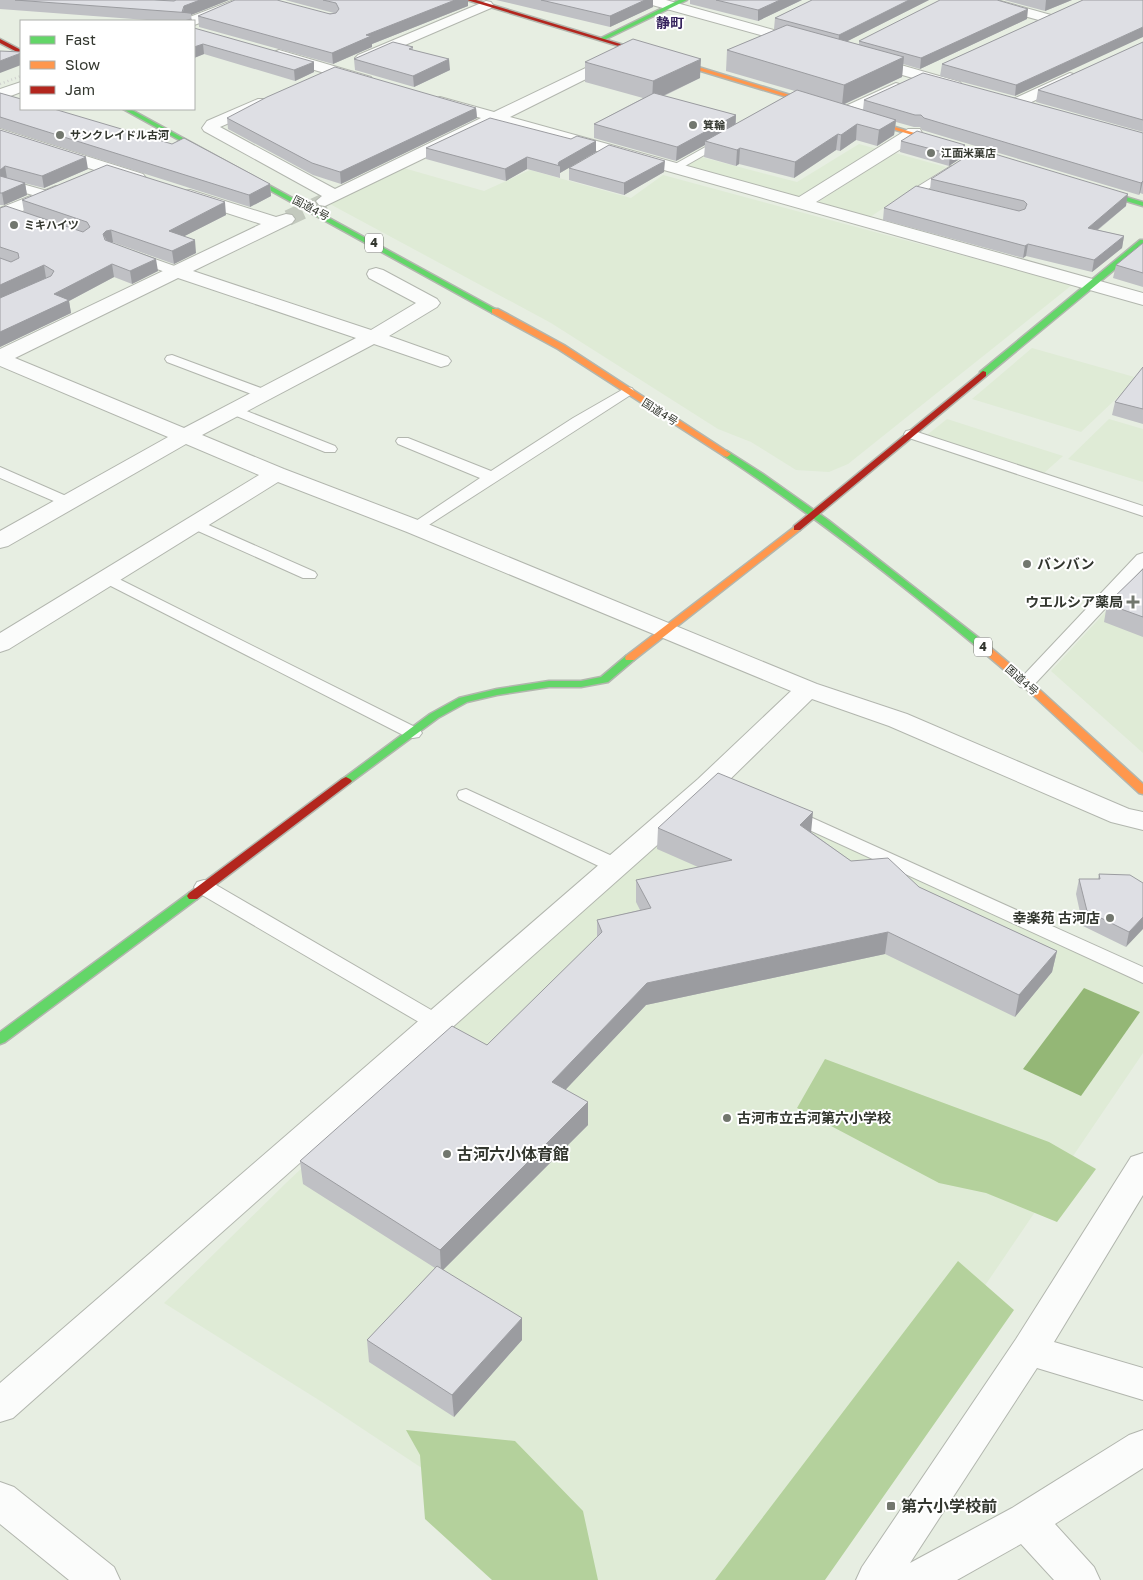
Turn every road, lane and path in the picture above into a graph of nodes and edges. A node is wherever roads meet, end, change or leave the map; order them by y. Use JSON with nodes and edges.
{"nodes":[{"id":1,"x":247,"y":0,"type":"edge"},
{"id":2,"x":470,"y":0,"type":"edge"},
{"id":3,"x":650,"y":0,"type":"edge"},
{"id":4,"x":981,"y":0,"type":"edge"},
{"id":5,"x":678,"y":3,"type":"edge"},
{"id":6,"x":486,"y":5,"type":"junction"},
{"id":7,"x":1063,"y":11,"type":"edge"},
{"id":8,"x":1046,"y":18,"type":"junction"},
{"id":9,"x":774,"y":21,"type":"edge"},
{"id":10,"x":1028,"y":26,"type":"edge"},
{"id":11,"x":196,"y":28,"type":"edge"},
{"id":12,"x":757,"y":30,"type":"junction"},
{"id":13,"x":602,"y":39,"type":"junction"},
{"id":14,"x":0,"y":41,"type":"edge"},
{"id":15,"x":822,"y":48,"type":"edge"},
{"id":16,"x":636,"y":49,"type":"junction"},
{"id":17,"x":259,"y":50,"type":"edge"},
{"id":18,"x":20,"y":51,"type":"edge"},
{"id":19,"x":850,"y":55,"type":"edge"},
{"id":20,"x":940,"y":68,"type":"edge"},
{"id":21,"x":334,"y":71,"type":"junction"},
{"id":22,"x":1080,"y":74,"type":"edge"},
{"id":23,"x":922,"y":76,"type":"junction"},
{"id":24,"x":308,"y":82,"type":"edge"},
{"id":25,"x":381,"y":85,"type":"edge"},
{"id":26,"x":20,"y":87,"type":"edge"},
{"id":27,"x":970,"y":90,"type":"edge"},
{"id":28,"x":282,"y":94,"type":"edge"},
{"id":29,"x":0,"y":95,"type":"edge"},
{"id":30,"x":428,"y":98,"type":"edge"},
{"id":31,"x":798,"y":98,"type":"junction"},
{"id":32,"x":998,"y":98,"type":"edge"},
{"id":33,"x":1018,"y":103,"type":"junction"},
{"id":34,"x":782,"y":107,"type":"edge"},
{"id":35,"x":1036,"y":108,"type":"edge"},
{"id":36,"x":128,"y":110,"type":"edge"},
{"id":37,"x":845,"y":112,"type":"junction"},
{"id":38,"x":493,"y":117,"type":"junction"},
{"id":39,"x":914,"y":133,"type":"junction"},
{"id":40,"x":0,"y":134,"type":"edge"},
{"id":41,"x":732,"y":135,"type":"edge"},
{"id":42,"x":609,"y":150,"type":"junction"},
{"id":43,"x":978,"y":153,"type":"junction"},
{"id":44,"x":592,"y":160,"type":"edge"},
{"id":45,"x":1024,"y":167,"type":"edge"},
{"id":46,"x":674,"y":168,"type":"junction"},
{"id":47,"x":108,"y":169,"type":"junction"},
{"id":48,"x":8,"y":184,"type":"edge"},
{"id":49,"x":155,"y":184,"type":"edge"},
{"id":50,"x":1079,"y":184,"type":"edge"},
{"id":51,"x":174,"y":190,"type":"edge"},
{"id":52,"x":47,"y":195,"type":"junction"},
{"id":53,"x":943,"y":199,"type":"edge"},
{"id":54,"x":800,"y":204,"type":"junction"},
{"id":55,"x":1143,"y":204,"type":"edge"},
{"id":56,"x":2,"y":213,"type":"edge"},
{"id":57,"x":23,"y":218,"type":"edge"},
{"id":58,"x":1143,"y":242,"type":"edge"},
{"id":59,"x":120,"y":251,"type":"edge"},
{"id":60,"x":178,"y":272,"type":"junction"},
{"id":61,"x":376,"y":274,"type":"dead end"},
{"id":62,"x":1090,"y":285,"type":"junction"},
{"id":63,"x":1143,"y":299,"type":"edge"},
{"id":64,"x":373,"y":336,"type":"junction"},
{"id":65,"x":0,"y":358,"type":"edge"},
{"id":66,"x":172,"y":359,"type":"dead end"},
{"id":67,"x":441,"y":362,"type":"dead end"},
{"id":68,"x":627,"y":391,"type":"junction"},
{"id":69,"x":264,"y":394,"type":"junction"},
{"id":70,"x":234,"y":410,"type":"junction"},
{"id":71,"x":911,"y":434,"type":"junction"},
{"id":72,"x":185,"y":436,"type":"junction"},
{"id":73,"x":403,"y":441,"type":"dead end"},
{"id":74,"x":330,"y":449,"type":"dead end"},
{"id":75,"x":0,"y":472,"type":"edge"},
{"id":76,"x":276,"y":474,"type":"junction"},
{"id":77,"x":492,"y":477,"type":"junction"},
{"id":78,"x":68,"y":502,"type":"junction"},
{"id":79,"x":1143,"y":511,"type":"edge"},
{"id":80,"x":815,"y":514,"type":"junction"},
{"id":81,"x":195,"y":524,"type":"junction"},
{"id":82,"x":415,"y":527,"type":"junction"},
{"id":83,"x":0,"y":541,"type":"edge"},
{"id":84,"x":1143,"y":558,"type":"edge"},
{"id":85,"x":309,"y":575,"type":"dead end"},
{"id":86,"x":107,"y":578,"type":"junction"},
{"id":87,"x":664,"y":630,"type":"junction"},
{"id":88,"x":0,"y":644,"type":"edge"},
{"id":89,"x":1026,"y":683,"type":"junction"},
{"id":90,"x":808,"y":689,"type":"junction"},
{"id":91,"x":413,"y":733,"type":"junction"},
{"id":92,"x":1143,"y":790,"type":"edge"},
{"id":93,"x":466,"y":794,"type":"dead end"},
{"id":94,"x":768,"y":804,"type":"edge"},
{"id":95,"x":1143,"y":821,"type":"edge"},
{"id":96,"x":616,"y":866,"type":"junction"},
{"id":97,"x":204,"y":887,"type":"junction"},
{"id":98,"x":1143,"y":976,"type":"edge"},
{"id":99,"x":437,"y":1023,"type":"junction"},
{"id":100,"x":0,"y":1039,"type":"edge"},
{"id":101,"x":1143,"y":1166,"type":"edge"},
{"id":102,"x":1029,"y":1350,"type":"junction"},
{"id":103,"x":1143,"y":1384,"type":"edge"},
{"id":104,"x":0,"y":1406,"type":"edge"},
{"id":105,"x":1143,"y":1446,"type":"edge"},
{"id":106,"x":0,"y":1500,"type":"edge"},
{"id":107,"x":1026,"y":1521,"type":"junction"},
{"id":108,"x":100,"y":1580,"type":"edge"},
{"id":109,"x":876,"y":1580,"type":"edge"},
{"id":110,"x":918,"y":1580,"type":"edge"},
{"id":111,"x":1080,"y":1580,"type":"edge"}],
"edges":[{"from":1,"to":11,"type":"street"},
{"from":2,"to":6,"type":"main road"},
{"from":3,"to":5,"type":"street"},
{"from":4,"to":8,"type":"street"},
{"from":5,"to":12,"type":"street"},
{"from":5,"to":13,"type":"main road"},
{"from":6,"to":13,"type":"main road"},
{"from":6,"to":21,"type":"street"},
{"from":7,"to":8,"type":"street"},
{"from":8,"to":10,"type":"street"},
{"from":9,"to":12,"type":"street"},
{"from":12,"to":15,"type":"street"},
{"from":13,"to":16,"type":"main road"},
{"from":14,"to":18,"type":"main road"},
{"from":16,"to":31,"type":"main road"},
{"from":16,"to":38,"type":"street"},
{"from":17,"to":21,"type":"street"},
{"from":19,"to":23,"type":"street"},
{"from":20,"to":23,"type":"street"},
{"from":21,"to":24,"type":"street"},
{"from":21,"to":25,"type":"street"},
{"from":22,"to":33,"type":"street"},
{"from":23,"to":27,"type":"street"},
{"from":23,"to":37,"type":"street"},
{"from":26,"to":29,"type":"street"},
{"from":28,"to":38,"type":"street"},
{"from":30,"to":38,"type":"street"},
{"from":31,"to":34,"type":"lane"},
{"from":31,"to":37,"type":"main road"},
{"from":32,"to":33,"type":"street"},
{"from":33,"to":35,"type":"street"},
{"from":36,"to":68,"type":"main road","name":"国道4号","number":"4"},
{"from":37,"to":39,"type":"main road"},
{"from":38,"to":42,"type":"street"},
{"from":39,"to":43,"type":"main road"},
{"from":39,"to":54,"type":"street"},
{"from":40,"to":47,"type":"street"},
{"from":41,"to":46,"type":"lane"},
{"from":42,"to":44,"type":"lane"},
{"from":42,"to":46,"type":"street"},
{"from":43,"to":45,"type":"main road"},
{"from":43,"to":53,"type":"lane"},
{"from":46,"to":54,"type":"street"},
{"from":47,"to":49,"type":"street"},
{"from":47,"to":52,"type":"street"},
{"from":48,"to":52,"type":"lane"},
{"from":50,"to":55,"type":"main road"},
{"from":51,"to":60,"type":"street"},
{"from":52,"to":56,"type":"street"},
{"from":54,"to":62,"type":"street"},
{"from":56,"to":57,"type":"lane"},
{"from":58,"to":62,"type":"main road"},
{"from":59,"to":60,"type":"lane"},
{"from":60,"to":64,"type":"street"},
{"from":60,"to":65,"type":"street"},
{"from":61,"to":64,"type":"street"},
{"from":62,"to":63,"type":"street"},
{"from":62,"to":71,"type":"main road"},
{"from":64,"to":67,"type":"street"},
{"from":64,"to":69,"type":"street"},
{"from":65,"to":72,"type":"street"},
{"from":66,"to":69,"type":"lane"},
{"from":68,"to":77,"type":"lane"},
{"from":68,"to":80,"type":"main road","name":"国道4号","number":"4"},
{"from":69,"to":70,"type":"street"},
{"from":70,"to":72,"type":"street"},
{"from":70,"to":74,"type":"lane"},
{"from":71,"to":79,"type":"lane"},
{"from":71,"to":80,"type":"main road"},
{"from":72,"to":76,"type":"street"},
{"from":72,"to":78,"type":"street"},
{"from":73,"to":77,"type":"lane"},
{"from":75,"to":78,"type":"lane"},
{"from":76,"to":81,"type":"street"},
{"from":76,"to":82,"type":"street"},
{"from":77,"to":82,"type":"lane"},
{"from":78,"to":83,"type":"street"},
{"from":80,"to":87,"type":"main road"},
{"from":80,"to":89,"type":"main road","name":"国道4号","number":"4"},
{"from":81,"to":85,"type":"lane"},
{"from":81,"to":86,"type":"street"},
{"from":82,"to":87,"type":"street"},
{"from":84,"to":89,"type":"lane"},
{"from":86,"to":88,"type":"street"},
{"from":86,"to":91,"type":"lane"},
{"from":87,"to":90,"type":"street"},
{"from":87,"to":91,"type":"main road"},
{"from":89,"to":92,"type":"main road","name":"国道4号","number":"4"},
{"from":90,"to":95,"type":"street"},
{"from":90,"to":96,"type":"street"},
{"from":91,"to":97,"type":"main road"},
{"from":93,"to":96,"type":"lane"},
{"from":94,"to":98,"type":"lane"},
{"from":96,"to":99,"type":"street"},
{"from":97,"to":99,"type":"lane"},
{"from":97,"to":100,"type":"main road"},
{"from":99,"to":104,"type":"street"},
{"from":101,"to":102,"type":"street"},
{"from":102,"to":103,"type":"street"},
{"from":102,"to":109,"type":"street"},
{"from":105,"to":107,"type":"street"},
{"from":106,"to":108,"type":"street"},
{"from":107,"to":110,"type":"street"},
{"from":107,"to":111,"type":"street"}]}
